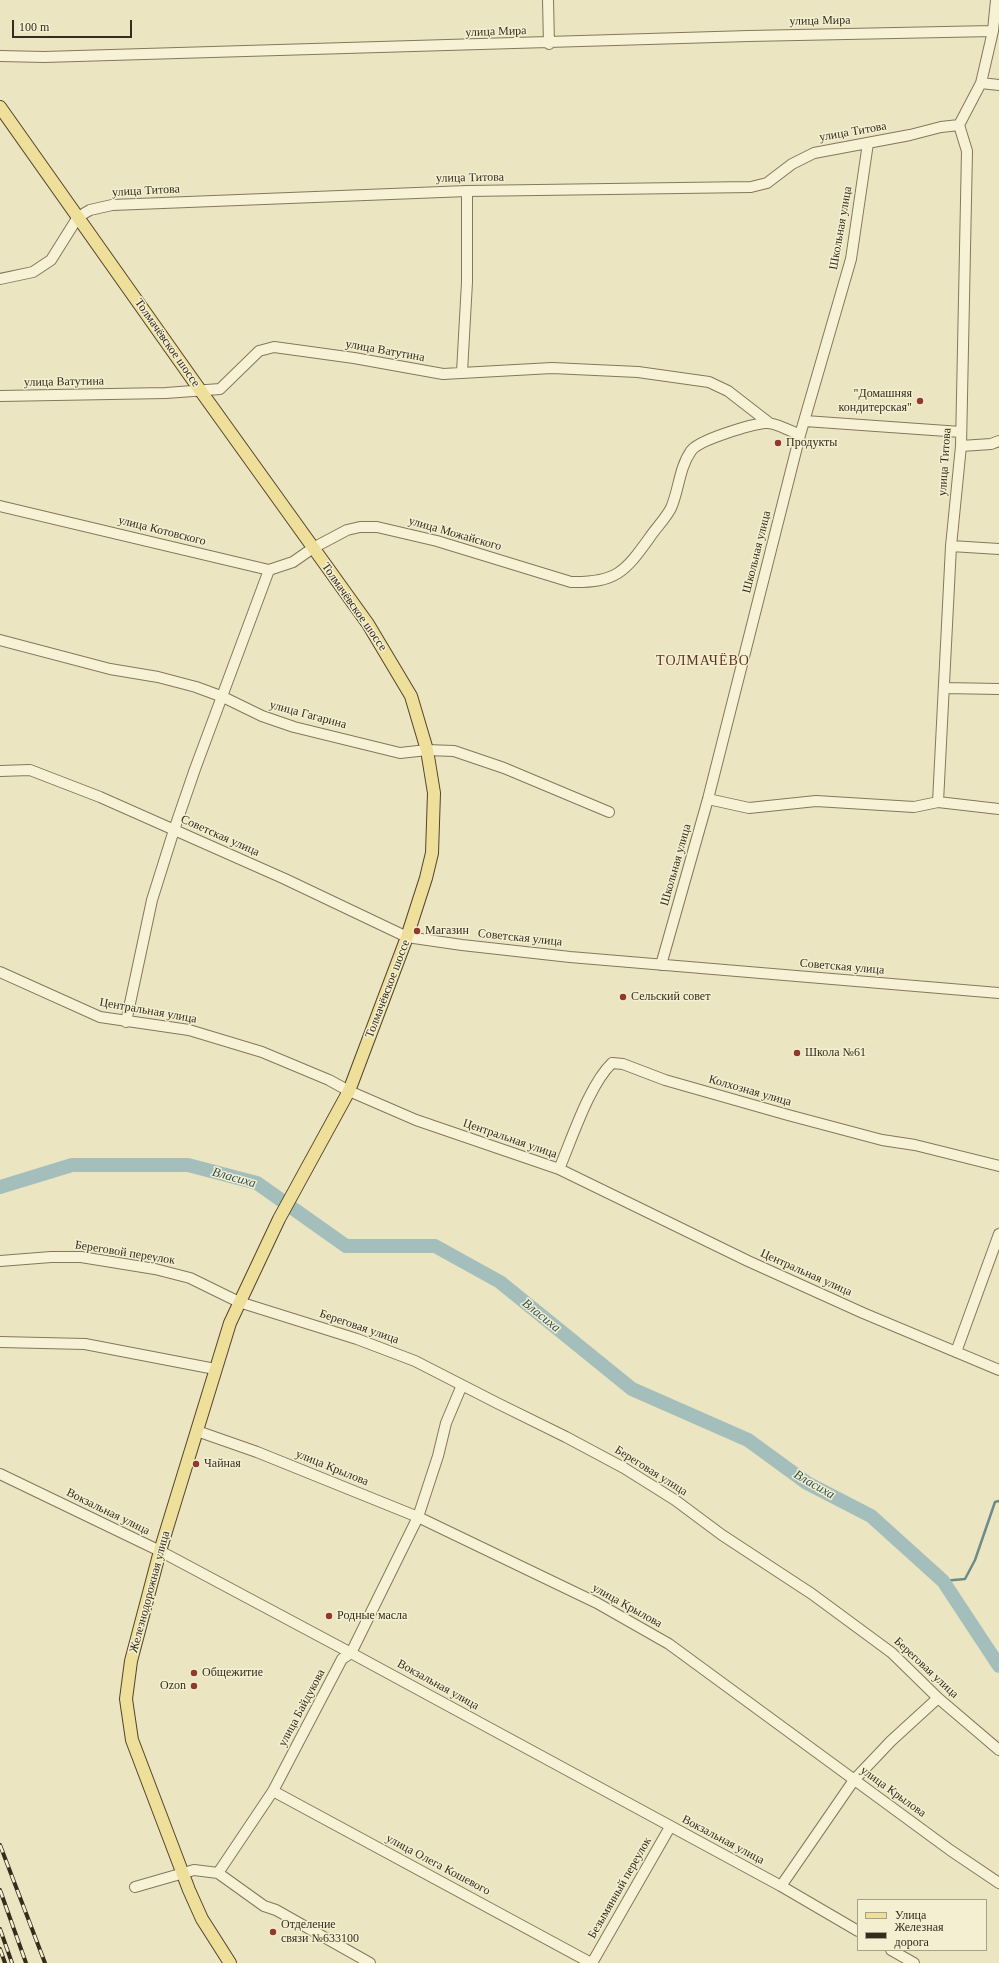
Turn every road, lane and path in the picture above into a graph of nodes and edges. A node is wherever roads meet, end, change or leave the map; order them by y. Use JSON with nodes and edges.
{"nodes":[{"id":1,"x":548,"y":0,"type":"edge"},
{"id":2,"x":996,"y":0,"type":"edge"},
{"id":3,"x":993,"y":31,"type":"junction"},
{"id":4,"x":548,"y":44,"type":"junction"},
{"id":5,"x":0,"y":56,"type":"edge"},
{"id":6,"x":981,"y":83,"type":"junction"},
{"id":7,"x":999,"y":86,"type":"edge"},
{"id":8,"x":0,"y":107,"type":"edge"},
{"id":9,"x":959,"y":125,"type":"junction"},
{"id":10,"x":868,"y":143,"type":"junction"},
{"id":11,"x":467,"y":191,"type":"junction"},
{"id":12,"x":78,"y":217,"type":"junction"},
{"id":13,"x":0,"y":279,"type":"edge"},
{"id":14,"x":462,"y":372,"type":"junction"},
{"id":15,"x":200,"y":390,"type":"junction"},
{"id":16,"x":0,"y":396,"type":"edge"},
{"id":17,"x":805,"y":421,"type":"junction"},
{"id":18,"x":768,"y":422,"type":"junction"},
{"id":19,"x":961,"y":432,"type":"junction"},
{"id":20,"x":800,"y":435,"type":"junction"},
{"id":21,"x":999,"y":441,"type":"edge"},
{"id":22,"x":961,"y":446,"type":"junction"},
{"id":23,"x":0,"y":506,"type":"edge"},
{"id":24,"x":951,"y":546,"type":"junction"},
{"id":25,"x":313,"y":548,"type":"junction"},
{"id":26,"x":999,"y":549,"type":"edge"},
{"id":27,"x":269,"y":570,"type":"junction"},
{"id":28,"x":0,"y":640,"type":"edge"},
{"id":29,"x":944,"y":688,"type":"junction"},
{"id":30,"x":999,"y":689,"type":"edge"},
{"id":31,"x":223,"y":697,"type":"junction"},
{"id":32,"x":427,"y":750,"type":"junction"},
{"id":33,"x":0,"y":771,"type":"edge"},
{"id":34,"x":708,"y":799,"type":"junction"},
{"id":35,"x":938,"y":802,"type":"junction"},
{"id":36,"x":999,"y":809,"type":"edge"},
{"id":37,"x":608,"y":812,"type":"dead end"},
{"id":38,"x":174,"y":830,"type":"junction"},
{"id":39,"x":407,"y":937,"type":"junction"},
{"id":40,"x":660,"y":965,"type":"junction"},
{"id":41,"x":0,"y":972,"type":"edge"},
{"id":42,"x":999,"y":993,"type":"edge"},
{"id":43,"x":126,"y":1022,"type":"junction"},
{"id":44,"x":350,"y":1091,"type":"junction"},
{"id":45,"x":999,"y":1166,"type":"edge"},
{"id":46,"x":559,"y":1169,"type":"junction"},
{"id":47,"x":279,"y":1219,"type":"joint"},
{"id":48,"x":999,"y":1234,"type":"edge"},
{"id":49,"x":0,"y":1261,"type":"edge"},
{"id":50,"x":239,"y":1302,"type":"junction"},
{"id":51,"x":0,"y":1342,"type":"edge"},
{"id":52,"x":956,"y":1352,"type":"junction"},
{"id":53,"x":215,"y":1368,"type":"junction"},
{"id":54,"x":999,"y":1370,"type":"edge"},
{"id":55,"x":462,"y":1385,"type":"junction"},
{"id":56,"x":197,"y":1431,"type":"junction"},
{"id":57,"x":0,"y":1474,"type":"edge"},
{"id":58,"x":418,"y":1517,"type":"junction"},
{"id":59,"x":160,"y":1551,"type":"junction"},
{"id":60,"x":351,"y":1652,"type":"junction"},
{"id":61,"x":938,"y":1698,"type":"junction"},
{"id":62,"x":999,"y":1750,"type":"edge"},
{"id":63,"x":854,"y":1780,"type":"junction"},
{"id":64,"x":273,"y":1791,"type":"junction"},
{"id":65,"x":670,"y":1827,"type":"junction"},
{"id":66,"x":182,"y":1872,"type":"junction"},
{"id":67,"x":218,"y":1873,"type":"junction"},
{"id":68,"x":999,"y":1883,"type":"edge"},
{"id":69,"x":781,"y":1886,"type":"junction"},
{"id":70,"x":136,"y":1888,"type":"dead end"},
{"id":71,"x":857,"y":1930,"type":"edge"},
{"id":72,"x":893,"y":1951,"type":"edge"},
{"id":73,"x":230,"y":1963,"type":"edge"},
{"id":74,"x":370,"y":1963,"type":"edge"},
{"id":75,"x":591,"y":1963,"type":"edge"},
{"id":76,"x":914,"y":1963,"type":"edge"}],
"edges":[{"from":1,"to":4,"type":"street"},
{"from":2,"to":3,"type":"street"},
{"from":3,"to":4,"type":"street","name":"улица Мира"},
{"from":3,"to":6,"type":"street"},
{"from":4,"to":5,"type":"street","name":"улица Мира"},
{"from":6,"to":7,"type":"street"},
{"from":6,"to":9,"type":"street"},
{"from":8,"to":12,"type":"main road","name":"Толмачёвское шоссе"},
{"from":9,"to":10,"type":"street","name":"улица Титова"},
{"from":9,"to":19,"type":"street","name":"улица Титова"},
{"from":10,"to":11,"type":"street","name":"улица Титова"},
{"from":10,"to":17,"type":"street","name":"Школьная улица"},
{"from":11,"to":12,"type":"street","name":"улица Титова"},
{"from":11,"to":14,"type":"street"},
{"from":12,"to":13,"type":"street"},
{"from":12,"to":15,"type":"main road","name":"Толмачёвское шоссе"},
{"from":14,"to":15,"type":"street","name":"улица Ватутина"},
{"from":14,"to":18,"type":"street","name":"улица Ватутина"},
{"from":15,"to":16,"type":"street","name":"улица Ватутина"},
{"from":15,"to":25,"type":"main road","name":"Толмачёвское шоссе"},
{"from":17,"to":19,"type":"street"},
{"from":17,"to":20,"type":"street","name":"Школьная улица"},
{"from":18,"to":20,"type":"street","name":"улица Ватутина"},
{"from":18,"to":25,"type":"street","name":"улица Можайского"},
{"from":19,"to":22,"type":"street","name":"улица Титова"},
{"from":20,"to":34,"type":"street","name":"Школьная улица"},
{"from":21,"to":22,"type":"street"},
{"from":22,"to":24,"type":"street","name":"улица Титова"},
{"from":23,"to":27,"type":"street","name":"улица Котовского"},
{"from":24,"to":26,"type":"street"},
{"from":24,"to":29,"type":"street","name":"улица Титова"},
{"from":25,"to":27,"type":"street"},
{"from":25,"to":32,"type":"main road","name":"Толмачёвское шоссе"},
{"from":27,"to":31,"type":"street"},
{"from":28,"to":31,"type":"street","name":"улица Гагарина"},
{"from":29,"to":30,"type":"street"},
{"from":29,"to":35,"type":"street","name":"улица Титова"},
{"from":31,"to":32,"type":"street","name":"улица Гагарина"},
{"from":31,"to":38,"type":"street"},
{"from":32,"to":37,"type":"street","name":"улица Гагарина"},
{"from":32,"to":39,"type":"main road","name":"Толмачёвское шоссе"},
{"from":33,"to":38,"type":"street","name":"Советская улица"},
{"from":34,"to":35,"type":"street"},
{"from":34,"to":40,"type":"street","name":"Школьная улица"},
{"from":35,"to":36,"type":"street"},
{"from":38,"to":39,"type":"street","name":"Советская улица"},
{"from":38,"to":43,"type":"street"},
{"from":39,"to":40,"type":"street","name":"Советская улица"},
{"from":39,"to":44,"type":"main road","name":"Толмачёвское шоссе"},
{"from":40,"to":42,"type":"street","name":"Советская улица"},
{"from":41,"to":43,"type":"street","name":"Центральная улица"},
{"from":43,"to":44,"type":"street","name":"Центральная улица"},
{"from":44,"to":46,"type":"street","name":"Центральная улица"},
{"from":44,"to":47,"type":"main road","name":"Толмачёвское шоссе"},
{"from":45,"to":46,"type":"street","name":"Колхозная улица"},
{"from":46,"to":52,"type":"street","name":"Центральная улица"},
{"from":47,"to":50,"type":"main road","name":"Железнодорожная улица"},
{"from":48,"to":52,"type":"street"},
{"from":49,"to":50,"type":"street","name":"Береговой переулок"},
{"from":50,"to":53,"type":"main road","name":"Железнодорожная улица"},
{"from":50,"to":55,"type":"street","name":"Береговая улица"},
{"from":51,"to":53,"type":"street"},
{"from":52,"to":54,"type":"street","name":"Центральная улица"},
{"from":53,"to":56,"type":"main road","name":"Железнодорожная улица"},
{"from":55,"to":58,"type":"street","name":"улица Байдукова"},
{"from":55,"to":61,"type":"street","name":"Береговая улица"},
{"from":56,"to":58,"type":"street","name":"улица Крылова"},
{"from":56,"to":59,"type":"main road","name":"Железнодорожная улица"},
{"from":57,"to":59,"type":"street","name":"Вокзальная улица"},
{"from":58,"to":60,"type":"street","name":"улица Байдукова"},
{"from":58,"to":63,"type":"street","name":"улица Крылова"},
{"from":59,"to":60,"type":"street","name":"Вокзальная улица"},
{"from":59,"to":66,"type":"main road","name":"Железнодорожная улица"},
{"from":60,"to":64,"type":"street","name":"улица Байдукова"},
{"from":60,"to":65,"type":"street","name":"Вокзальная улица"},
{"from":61,"to":62,"type":"street","name":"Береговая улица"},
{"from":61,"to":63,"type":"street"},
{"from":63,"to":68,"type":"street","name":"улица Крылова"},
{"from":63,"to":69,"type":"street"},
{"from":64,"to":67,"type":"street","name":"улица Байдукова"},
{"from":64,"to":75,"type":"street","name":"улица Олега Кошевого"},
{"from":65,"to":69,"type":"street","name":"Вокзальная улица"},
{"from":65,"to":75,"type":"street","name":"Безымянный переулок"},
{"from":66,"to":67,"type":"street"},
{"from":66,"to":70,"type":"street"},
{"from":66,"to":73,"type":"main road","name":"Железнодорожная улица"},
{"from":67,"to":74,"type":"street"},
{"from":69,"to":71,"type":"street","name":"Вокзальная улица"},
{"from":72,"to":76,"type":"street"}]}
